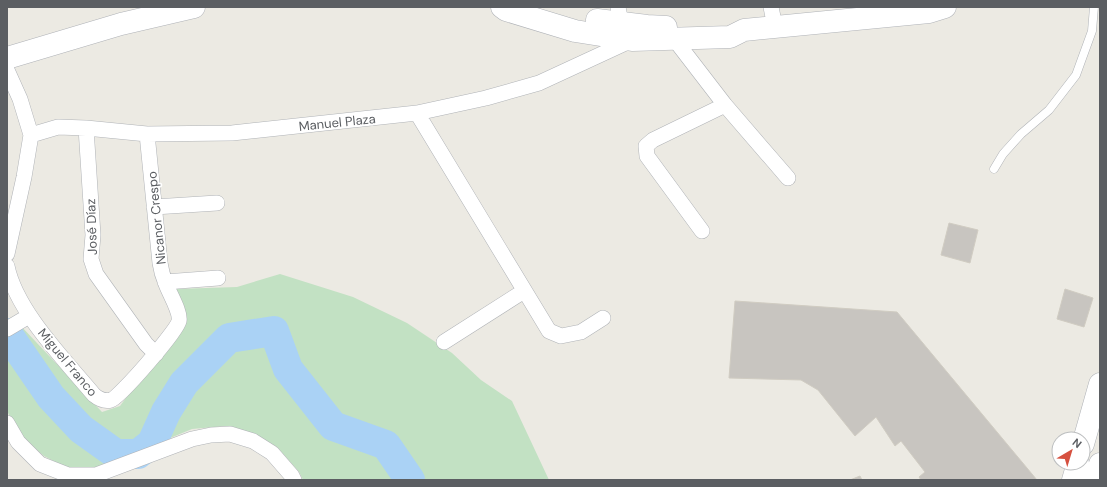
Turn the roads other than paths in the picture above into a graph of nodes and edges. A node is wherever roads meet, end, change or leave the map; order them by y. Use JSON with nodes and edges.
{"nodes":[{"id":1,"x":194,"y":7,"type":"edge"},
{"id":2,"x":502,"y":7,"type":"edge"},
{"id":3,"x":546,"y":7,"type":"edge"},
{"id":4,"x":1094,"y":7,"type":"edge"},
{"id":5,"x":934,"y":9,"type":"edge"},
{"id":6,"x":157,"y":11,"type":"edge"},
{"id":7,"x":596,"y":13,"type":"edge"},
{"id":8,"x":773,"y":17,"type":"edge"},
{"id":9,"x":624,"y":24,"type":"edge"},
{"id":10,"x":744,"y":30,"type":"junction"},
{"id":11,"x":676,"y":40,"type":"junction"},
{"id":12,"x":7,"y":58,"type":"edge"},
{"id":13,"x":7,"y":70,"type":"edge"},
{"id":14,"x":725,"y":105,"type":"junction"},
{"id":15,"x":416,"y":113,"type":"junction"},
{"id":16,"x":86,"y":128,"type":"junction"},
{"id":17,"x":147,"y":134,"type":"junction"},
{"id":18,"x":31,"y":135,"type":"junction"},
{"id":19,"x":994,"y":169,"type":"dead end"},
{"id":20,"x":788,"y":178,"type":"dead end"},
{"id":21,"x":217,"y":203,"type":"dead end"},
{"id":22,"x":154,"y":207,"type":"junction"},
{"id":23,"x":702,"y":231,"type":"dead end"},
{"id":24,"x":7,"y":254,"type":"edge"},
{"id":25,"x":7,"y":266,"type":"edge"},
{"id":26,"x":218,"y":278,"type":"dead end"},
{"id":27,"x":165,"y":282,"type":"junction"},
{"id":28,"x":524,"y":291,"type":"junction"},
{"id":29,"x":604,"y":318,"type":"dead end"},
{"id":30,"x":179,"y":322,"type":"joint"},
{"id":31,"x":18,"y":323,"type":"edge"},
{"id":32,"x":444,"y":342,"type":"dead end"},
{"id":33,"x":156,"y":354,"type":"junction"},
{"id":34,"x":1100,"y":384,"type":"edge"},
{"id":35,"x":7,"y":423,"type":"edge"},
{"id":36,"x":1087,"y":431,"type":"edge"},
{"id":37,"x":1100,"y":464,"type":"edge"},
{"id":38,"x":290,"y":479,"type":"edge"},
{"id":39,"x":1095,"y":480,"type":"edge"}],
"edges":[{"from":1,"to":6,"type":"street"},
{"from":2,"to":9,"type":"street"},
{"from":3,"to":7,"type":"street"},
{"from":4,"to":19,"type":"lane"},
{"from":5,"to":8,"type":"street"},
{"from":6,"to":12,"type":"street"},
{"from":7,"to":9,"type":"street"},
{"from":8,"to":10,"type":"street"},
{"from":9,"to":10,"type":"street"},
{"from":9,"to":11,"type":"street"},
{"from":9,"to":15,"type":"street","name":"Manuel Plaza"},
{"from":10,"to":11,"type":"street"},
{"from":11,"to":14,"type":"street"},
{"from":13,"to":18,"type":"street"},
{"from":14,"to":20,"type":"street"},
{"from":14,"to":23,"type":"street"},
{"from":15,"to":17,"type":"street","name":"Manuel Plaza"},
{"from":15,"to":28,"type":"street"},
{"from":16,"to":17,"type":"street","name":"Manuel Plaza"},
{"from":16,"to":18,"type":"street","name":"Manuel Plaza"},
{"from":16,"to":33,"type":"street","name":"José Díaz"},
{"from":17,"to":22,"type":"street","name":"Nicanor Crespo"},
{"from":18,"to":24,"type":"street"},
{"from":21,"to":22,"type":"street"},
{"from":22,"to":27,"type":"street","name":"Nicanor Crespo"},
{"from":25,"to":31,"type":"street","name":"Miguel Franco"},
{"from":26,"to":27,"type":"street"},
{"from":27,"to":30,"type":"street","name":"Nicanor Crespo"},
{"from":28,"to":29,"type":"street"},
{"from":28,"to":32,"type":"street"},
{"from":30,"to":33,"type":"street","name":"Miguel Franco"},
{"from":31,"to":33,"type":"street","name":"Miguel Franco"},
{"from":34,"to":36,"type":"street"},
{"from":35,"to":38,"type":"street"},
{"from":37,"to":39,"type":"street"}]}
